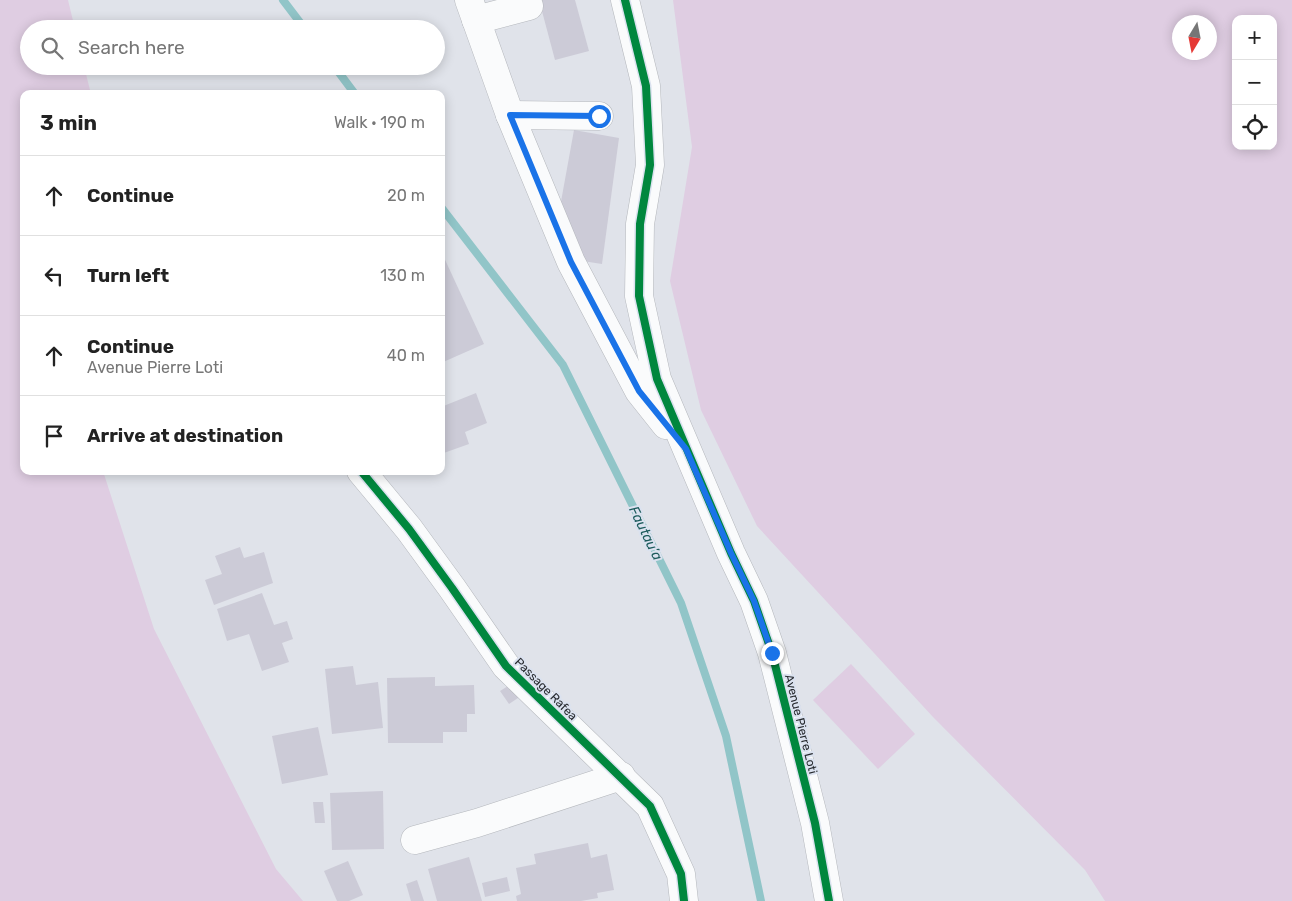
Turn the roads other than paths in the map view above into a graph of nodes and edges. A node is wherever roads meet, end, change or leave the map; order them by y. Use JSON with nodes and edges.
{"nodes":[{"id":1,"x":625,"y":0,"type":"edge"},
{"id":2,"x":529,"y":6,"type":"dead end"},
{"id":3,"x":472,"y":10,"type":"edge"},
{"id":4,"x":510,"y":115,"type":"junction"},
{"id":5,"x":599,"y":116,"type":"dead end"},
{"id":6,"x":686,"y":449,"type":"junction"},
{"id":7,"x":364,"y":475,"type":"edge"},
{"id":8,"x":621,"y":776,"type":"junction"},
{"id":9,"x":415,"y":840,"type":"dead end"},
{"id":10,"x":684,"y":901,"type":"edge"},
{"id":11,"x":829,"y":901,"type":"edge"}],
"edges":[{"from":1,"to":6,"type":"street"},
{"from":2,"to":3,"type":"street"},
{"from":3,"to":4,"type":"street"},
{"from":4,"to":5,"type":"street"},
{"from":4,"to":6,"type":"street"},
{"from":6,"to":11,"type":"street","name":"Avenue Pierre Loti"},
{"from":7,"to":8,"type":"street","name":"Passage Rafea"},
{"from":8,"to":9,"type":"street"},
{"from":8,"to":10,"type":"street","name":"Passage Rafea"}]}
